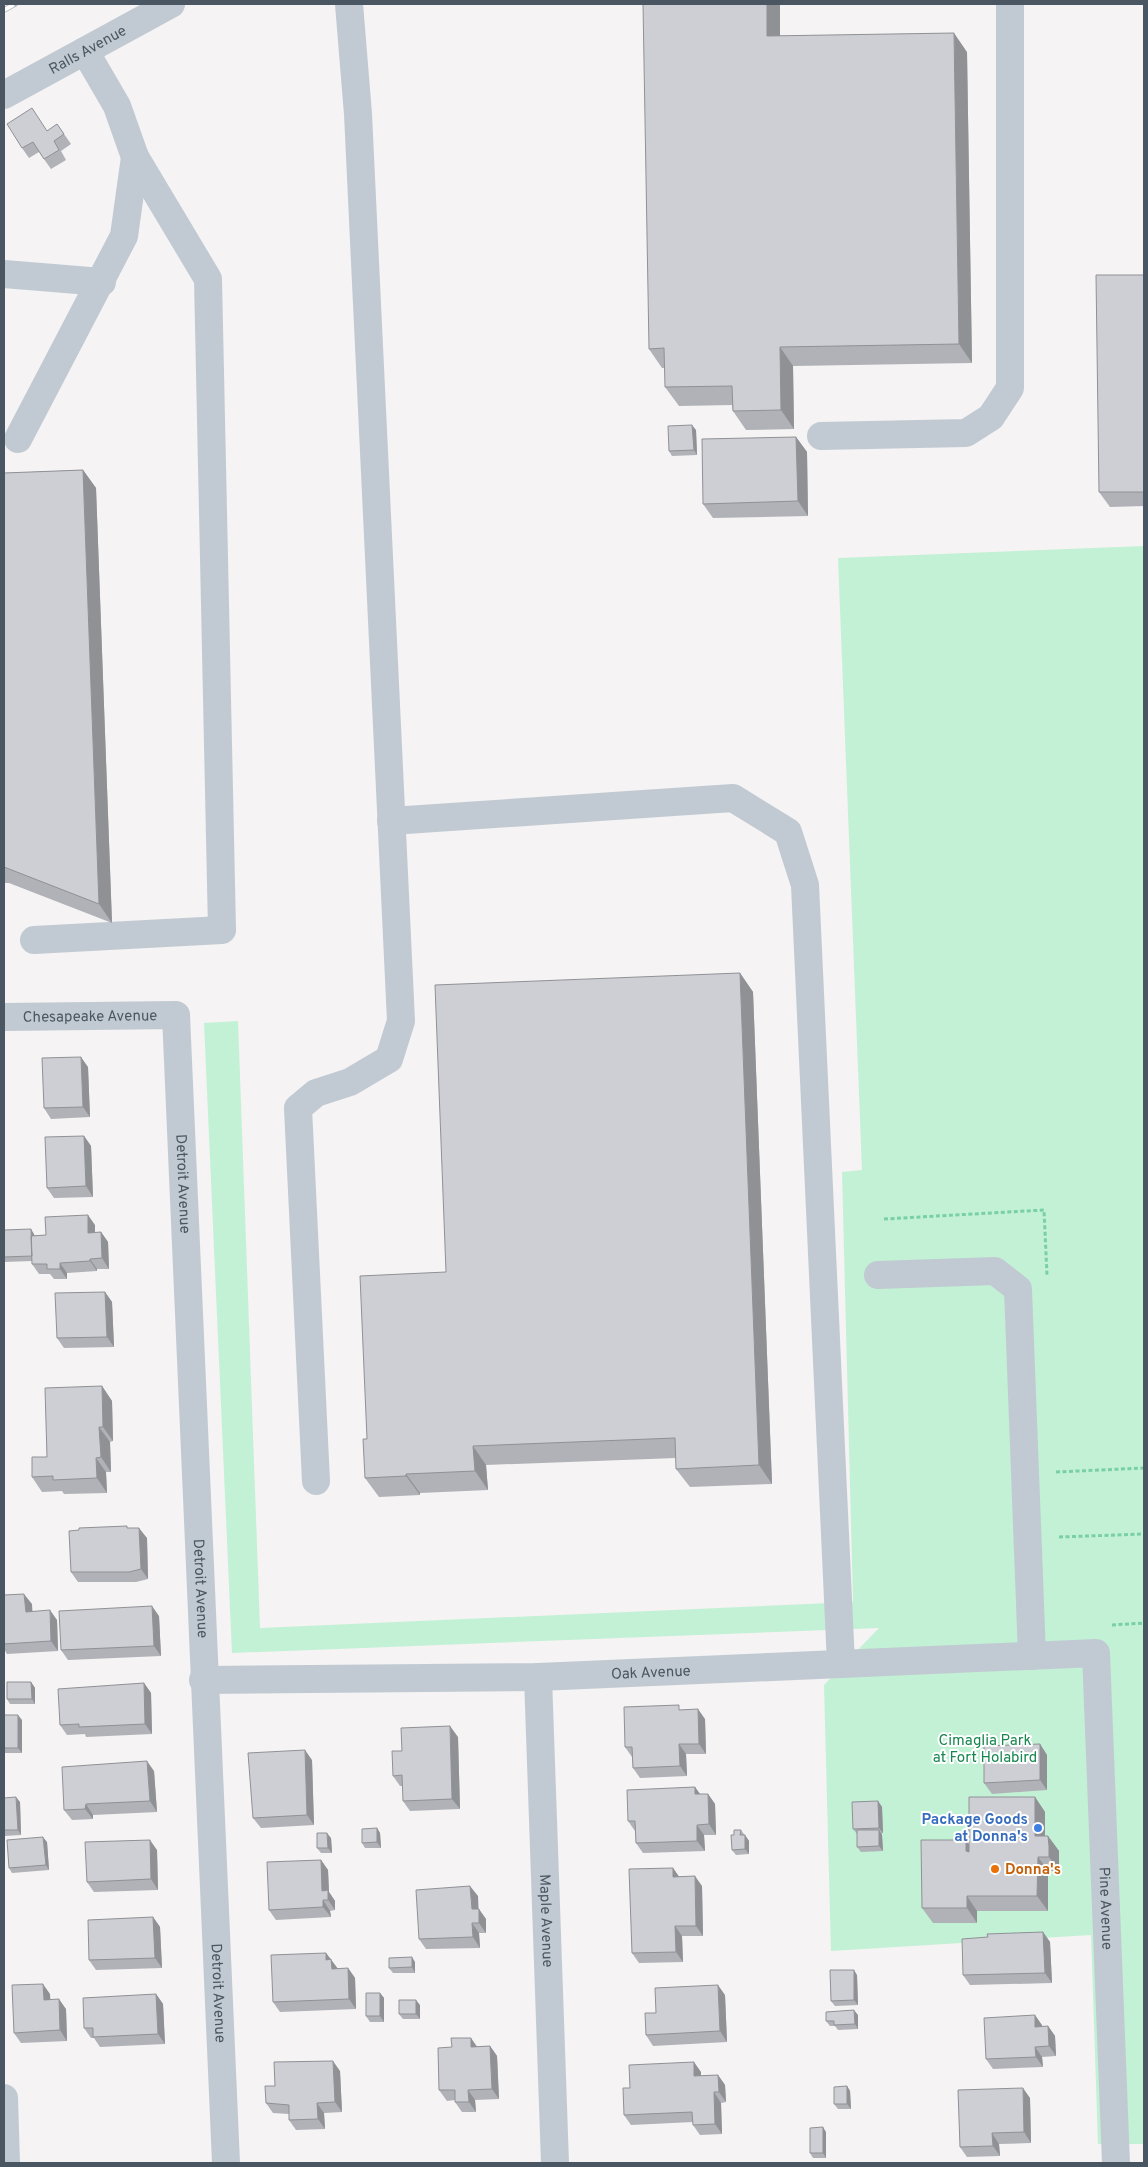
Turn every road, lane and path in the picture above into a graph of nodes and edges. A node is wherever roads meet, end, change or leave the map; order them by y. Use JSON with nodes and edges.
{"nodes":[{"id":1,"x":171,"y":4,"type":"edge"},
{"id":2,"x":349,"y":4,"type":"edge"},
{"id":3,"x":1010,"y":4,"type":"edge"},
{"id":4,"x":85,"y":52,"type":"junction"},
{"id":5,"x":4,"y":96,"type":"edge"},
{"id":6,"x":135,"y":157,"type":"junction"},
{"id":7,"x":4,"y":274,"type":"edge"},
{"id":8,"x":102,"y":282,"type":"junction"},
{"id":9,"x":821,"y":436,"type":"dead end"},
{"id":10,"x":18,"y":439,"type":"dead end"},
{"id":11,"x":392,"y":821,"type":"junction"},
{"id":12,"x":34,"y":940,"type":"dead end"},
{"id":13,"x":176,"y":1015,"type":"joint"},
{"id":14,"x":4,"y":1017,"type":"edge"},
{"id":15,"x":878,"y":1275,"type":"dead end"},
{"id":16,"x":1144,"y":1468,"type":"edge"},
{"id":17,"x":1056,"y":1472,"type":"dead end"},
{"id":18,"x":316,"y":1481,"type":"dead end"},
{"id":19,"x":1144,"y":1534,"type":"edge"},
{"id":20,"x":1060,"y":1537,"type":"dead end"},
{"id":21,"x":1096,"y":1653,"type":"joint"},
{"id":22,"x":1032,"y":1656,"type":"junction"},
{"id":23,"x":841,"y":1664,"type":"junction"},
{"id":24,"x":538,"y":1677,"type":"junction"},
{"id":25,"x":203,"y":1680,"type":"junction"},
{"id":26,"x":4,"y":2098,"type":"edge"},
{"id":27,"x":6,"y":2163,"type":"edge"},
{"id":28,"x":226,"y":2163,"type":"edge"},
{"id":29,"x":550,"y":2163,"type":"edge"},
{"id":30,"x":1116,"y":2163,"type":"edge"}],
"edges":[{"from":1,"to":4,"type":"street","name":"Ralls Avenue"},
{"from":2,"to":11,"type":"street"},
{"from":3,"to":9,"type":"street"},
{"from":4,"to":5,"type":"street","name":"Ralls Avenue"},
{"from":4,"to":6,"type":"street"},
{"from":6,"to":8,"type":"street"},
{"from":6,"to":12,"type":"street"},
{"from":7,"to":8,"type":"street"},
{"from":8,"to":10,"type":"street"},
{"from":11,"to":18,"type":"street"},
{"from":11,"to":23,"type":"street"},
{"from":13,"to":14,"type":"street","name":"Chesapeake Avenue"},
{"from":13,"to":25,"type":"street","name":"Detroit Avenue"},
{"from":15,"to":22,"type":"street"},
{"from":16,"to":17,"type":"path"},
{"from":19,"to":20,"type":"path"},
{"from":21,"to":22,"type":"street","name":"Oak Avenue"},
{"from":21,"to":30,"type":"street","name":"Pine Avenue"},
{"from":22,"to":23,"type":"street","name":"Oak Avenue"},
{"from":23,"to":24,"type":"street","name":"Oak Avenue"},
{"from":24,"to":25,"type":"street","name":"Oak Avenue"},
{"from":24,"to":29,"type":"street","name":"Maple Avenue"},
{"from":25,"to":28,"type":"street","name":"Detroit Avenue"},
{"from":26,"to":27,"type":"street"}]}
